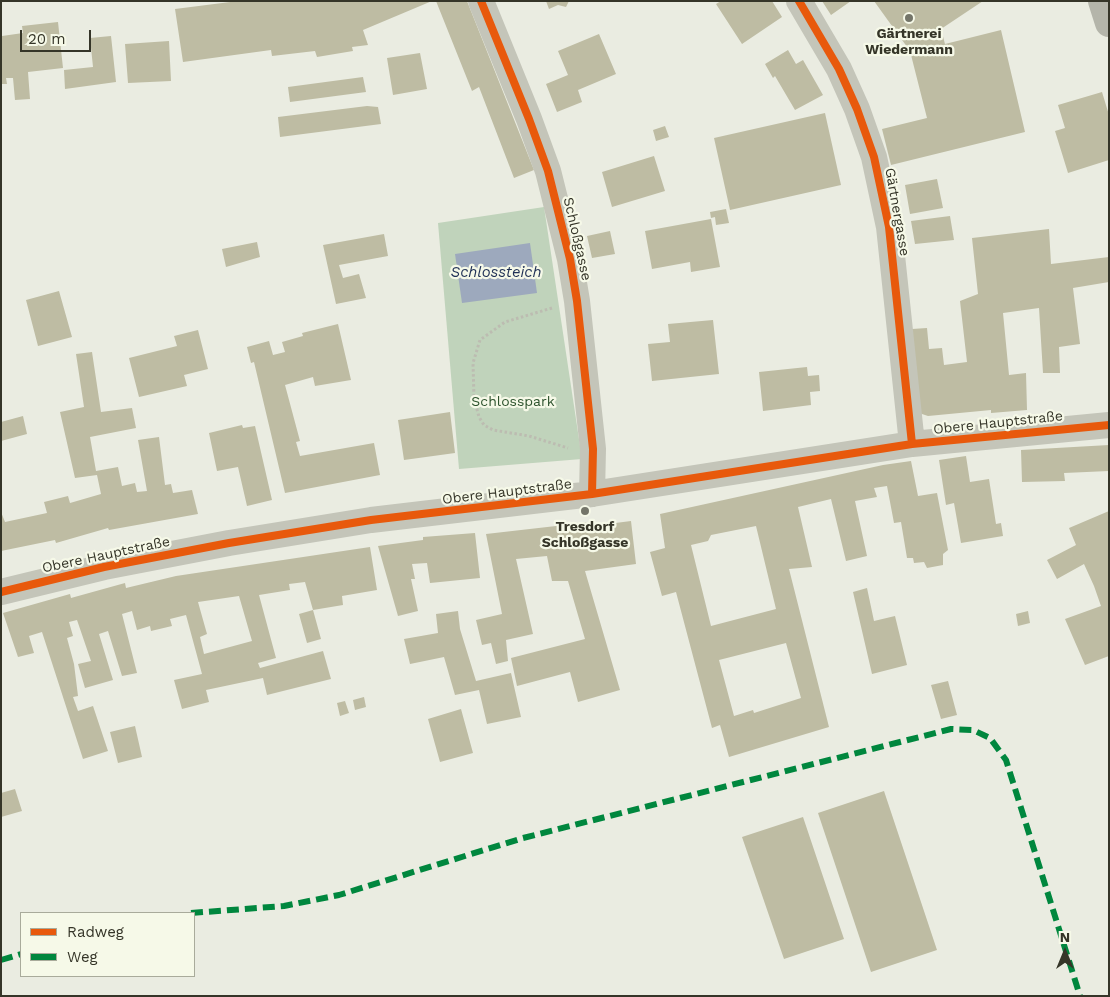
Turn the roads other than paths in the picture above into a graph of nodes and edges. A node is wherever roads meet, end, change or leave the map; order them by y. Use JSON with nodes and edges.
{"nodes":[{"id":1,"x":481,"y":1,"type":"edge"},
{"id":2,"x":799,"y":1,"type":"edge"},
{"id":3,"x":1102,"y":1,"type":"edge"},
{"id":4,"x":1109,"y":24,"type":"edge"},
{"id":5,"x":1109,"y":424,"type":"edge"},
{"id":6,"x":912,"y":444,"type":"junction"},
{"id":7,"x":592,"y":494,"type":"junction"},
{"id":8,"x":1,"y":592,"type":"edge"}],
"edges":[{"from":1,"to":7,"type":"street","name":"Schloßgasse"},
{"from":2,"to":6,"type":"street","name":"Gärtnergasse"},
{"from":3,"to":4,"type":"street"},
{"from":5,"to":6,"type":"street","name":"Obere Hauptstraße"},
{"from":6,"to":7,"type":"street","name":"Obere Hauptstraße"},
{"from":7,"to":8,"type":"street","name":"Obere Hauptstraße"}]}
